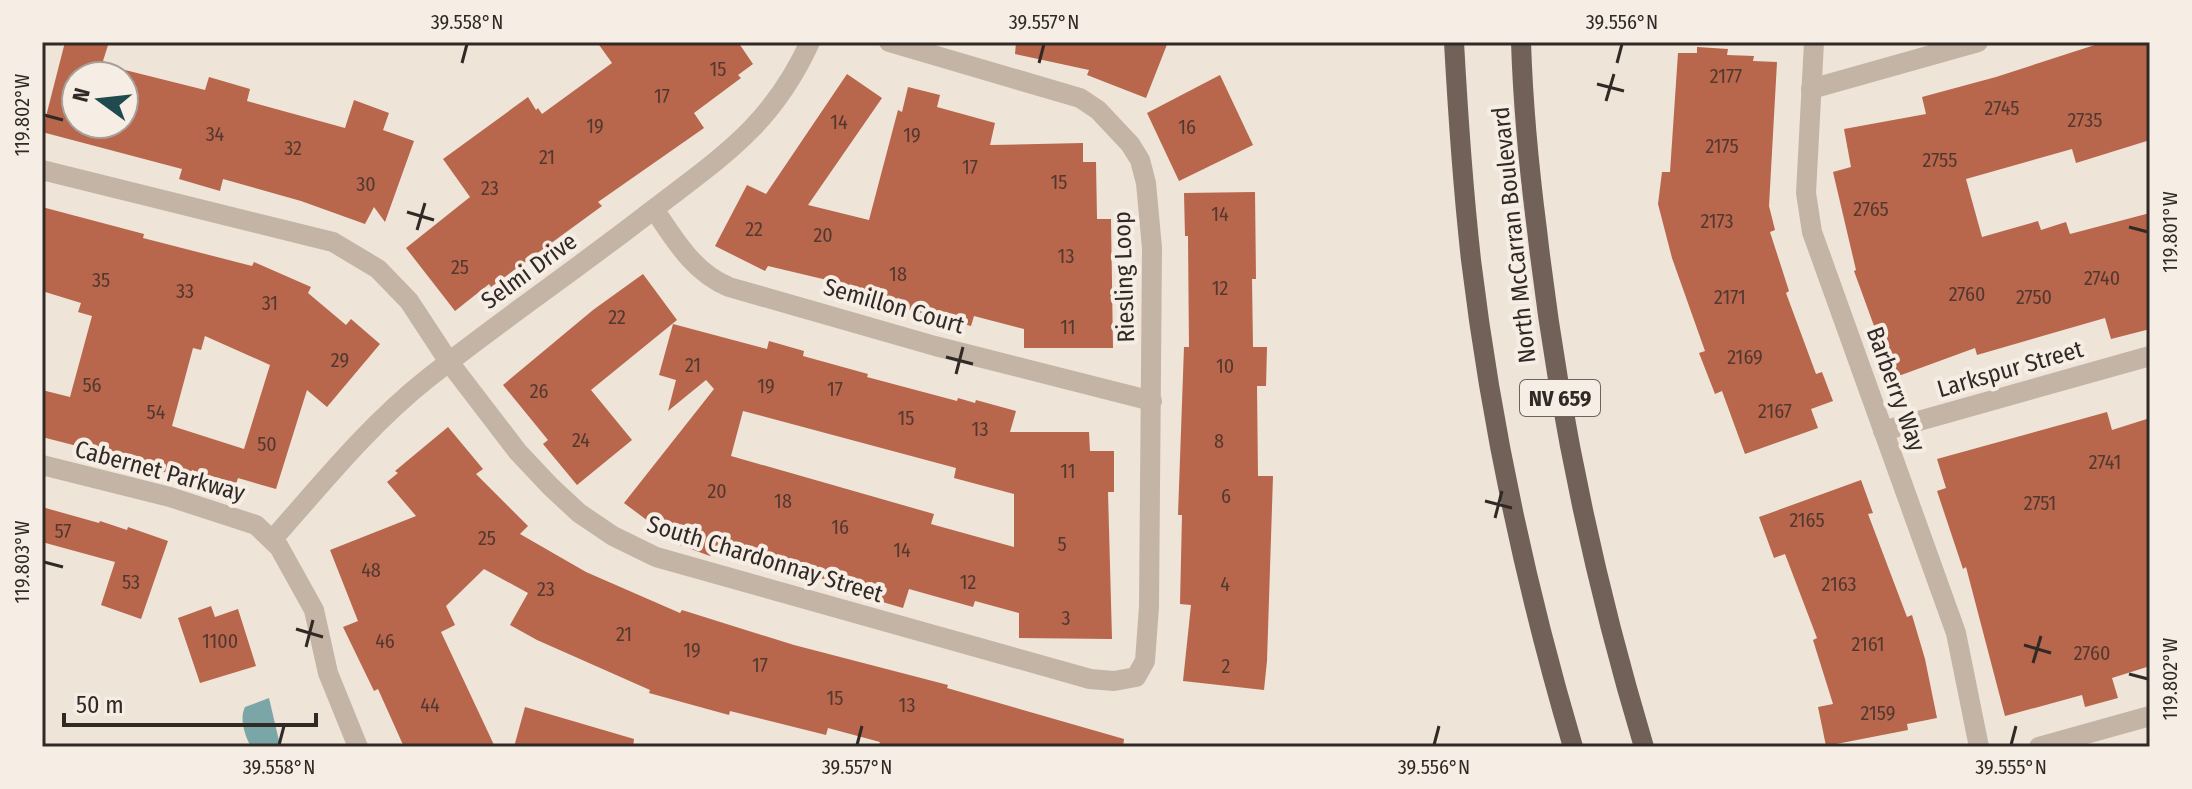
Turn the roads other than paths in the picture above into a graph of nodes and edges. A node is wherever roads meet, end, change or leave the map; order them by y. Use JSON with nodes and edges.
{"nodes":[{"id":1,"x":810,"y":42,"type":"edge"},
{"id":2,"x":889,"y":42,"type":"edge"},
{"id":3,"x":1454,"y":42,"type":"edge"},
{"id":4,"x":1521,"y":42,"type":"edge"},
{"id":5,"x":1814,"y":42,"type":"edge"},
{"id":6,"x":1978,"y":42,"type":"edge"},
{"id":7,"x":1811,"y":89,"type":"junction"},
{"id":8,"x":42,"y":170,"type":"edge"},
{"id":9,"x":654,"y":209,"type":"junction"},
{"id":10,"x":2150,"y":356,"type":"edge"},
{"id":11,"x":449,"y":362,"type":"junction"},
{"id":12,"x":1152,"y":401,"type":"junction"},
{"id":13,"x":1883,"y":431,"type":"junction"},
{"id":14,"x":42,"y":465,"type":"edge"},
{"id":15,"x":272,"y":540,"type":"junction"},
{"id":16,"x":1136,"y":677,"type":"joint"},
{"id":17,"x":2150,"y":716,"type":"edge"},
{"id":18,"x":358,"y":747,"type":"edge"},
{"id":19,"x":1573,"y":747,"type":"edge"},
{"id":20,"x":1644,"y":747,"type":"edge"},
{"id":21,"x":1979,"y":747,"type":"edge"},
{"id":22,"x":2039,"y":747,"type":"edge"}],
"edges":[{"from":1,"to":9,"type":"street","name":"Selmi Drive"},
{"from":2,"to":12,"type":"street","name":"Riesling Loop"},
{"from":3,"to":19,"type":"main road","name":"North McCarran Boulevard","number":"NV 659"},
{"from":4,"to":20,"type":"main road","name":"North McCarran Boulevard","number":"NV 659"},
{"from":5,"to":7,"type":"street","name":"Barberry Way"},
{"from":6,"to":7,"type":"street"},
{"from":7,"to":13,"type":"street","name":"Barberry Way"},
{"from":8,"to":11,"type":"street","name":"South Chardonnay Street"},
{"from":9,"to":11,"type":"street","name":"Selmi Drive"},
{"from":9,"to":12,"type":"street","name":"Semillon Court"},
{"from":10,"to":13,"type":"street","name":"Larkspur Street"},
{"from":11,"to":15,"type":"street","name":"Selmi Drive"},
{"from":11,"to":16,"type":"street","name":"South Chardonnay Street"},
{"from":12,"to":16,"type":"street","name":"Riesling Loop"},
{"from":13,"to":21,"type":"street","name":"Barberry Way"},
{"from":14,"to":15,"type":"street","name":"Cabernet Parkway"},
{"from":15,"to":18,"type":"street","name":"Cabernet Parkway"},
{"from":17,"to":22,"type":"street"}]}
